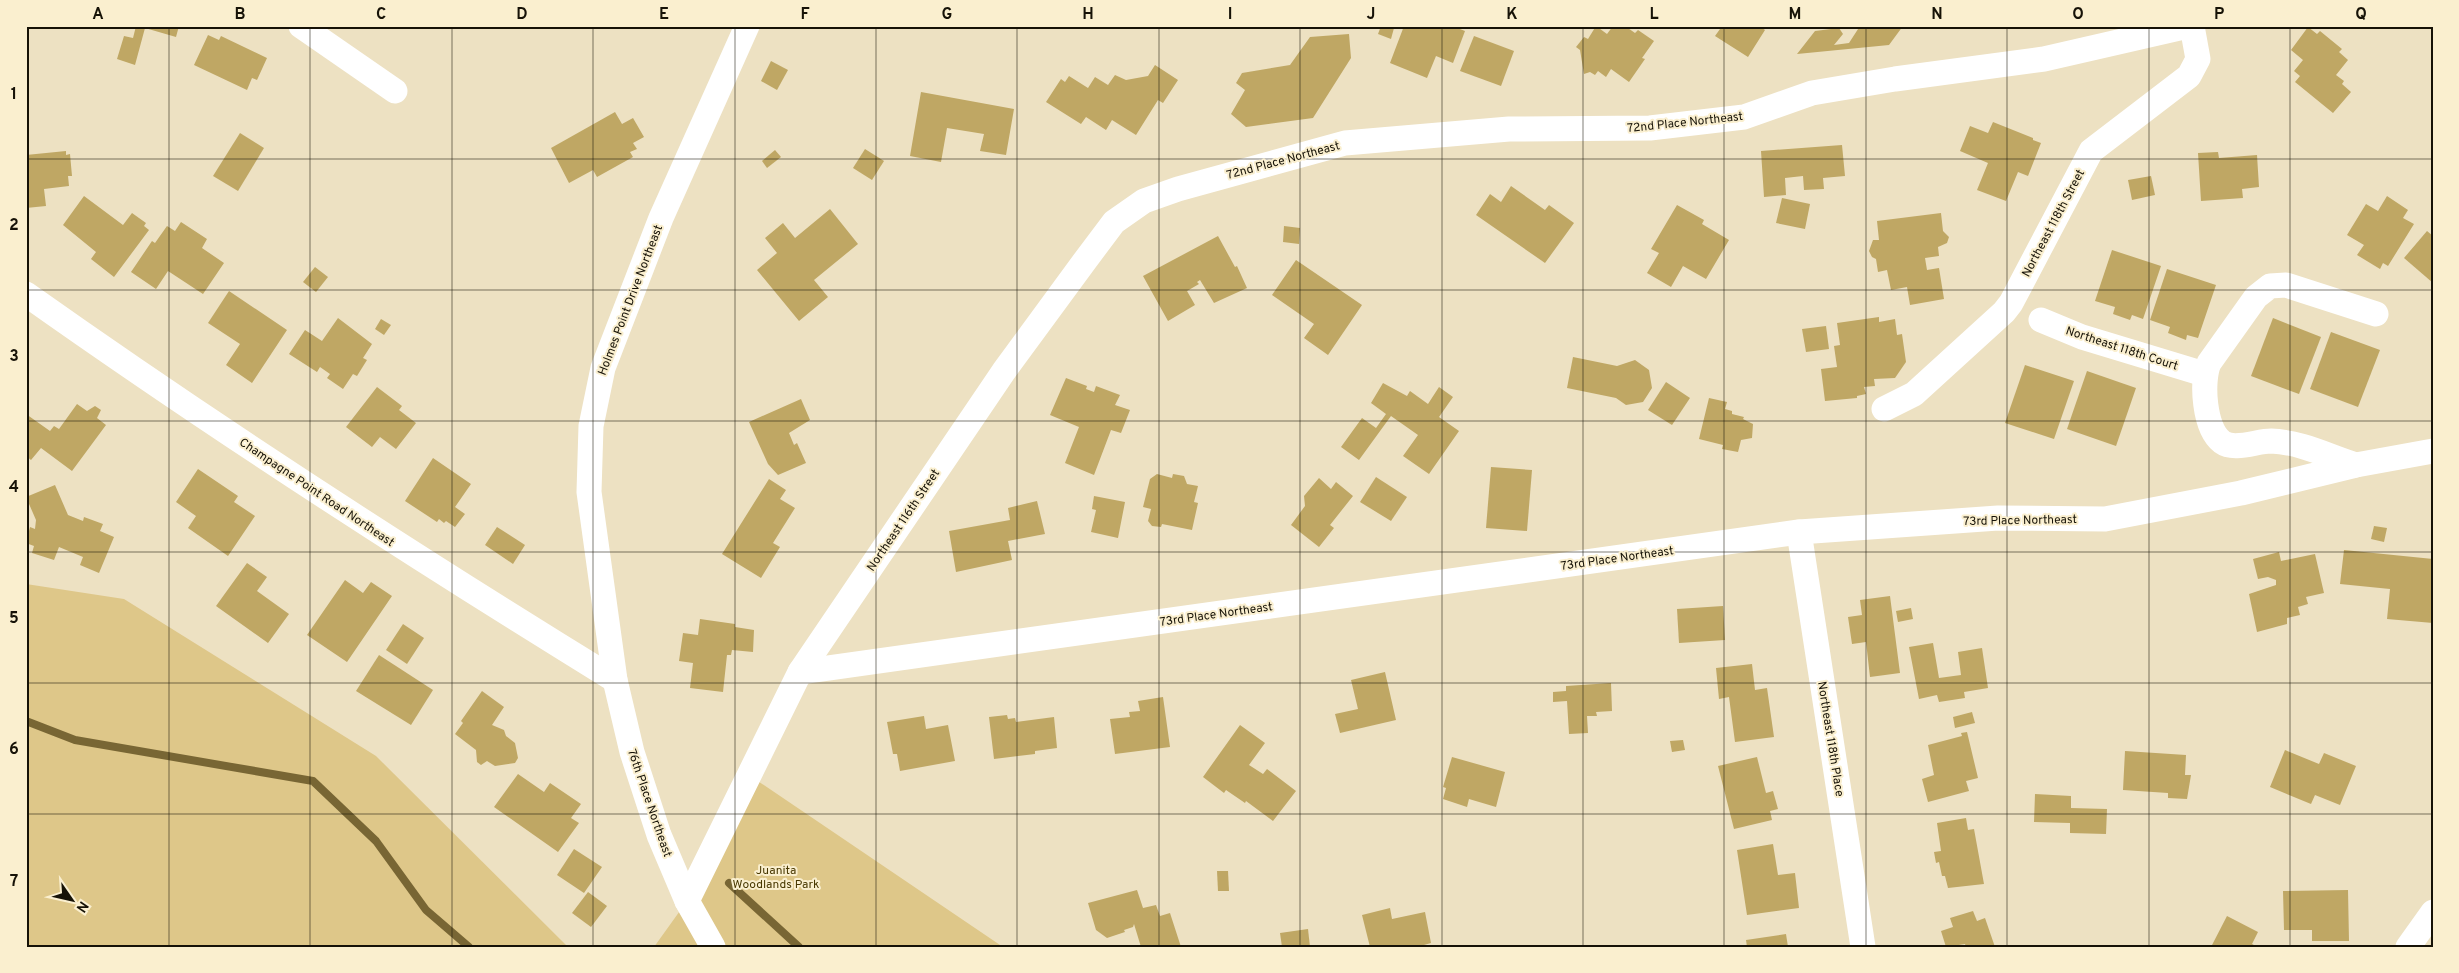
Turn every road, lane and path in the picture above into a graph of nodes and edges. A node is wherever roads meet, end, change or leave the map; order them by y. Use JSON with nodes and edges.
{"nodes":[{"id":1,"x":301,"y":26,"type":"edge"},
{"id":2,"x":747,"y":26,"type":"edge"},
{"id":3,"x":2188,"y":26,"type":"edge"},
{"id":4,"x":2192,"y":26,"type":"edge"},
{"id":5,"x":395,"y":91,"type":"dead end"},
{"id":6,"x":1178,"y":189,"type":"joint"},
{"id":7,"x":26,"y":294,"type":"edge"},
{"id":8,"x":2376,"y":314,"type":"dead end"},
{"id":9,"x":2041,"y":320,"type":"dead end"},
{"id":10,"x":2204,"y":374,"type":"junction"},
{"id":11,"x":1884,"y":409,"type":"dead end"},
{"id":12,"x":2433,"y":451,"type":"edge"},
{"id":13,"x":2356,"y":466,"type":"junction"},
{"id":14,"x":1799,"y":532,"type":"junction"},
{"id":15,"x":800,"y":672,"type":"junction"},
{"id":16,"x":615,"y":680,"type":"junction"},
{"id":17,"x":688,"y":901,"type":"junction"},
{"id":18,"x":2433,"y":912,"type":"edge"},
{"id":19,"x":713,"y":947,"type":"edge"},
{"id":20,"x":1863,"y":947,"type":"edge"},
{"id":21,"x":2408,"y":947,"type":"edge"}],
"edges":[{"from":1,"to":5,"type":"street"},
{"from":2,"to":16,"type":"street","name":"Holmes Point Drive Northeast"},
{"from":3,"to":6,"type":"street","name":"72nd Place Northeast"},
{"from":4,"to":11,"type":"street","name":"Northeast 118th Street"},
{"from":6,"to":15,"type":"street","name":"Northeast 116th Street"},
{"from":7,"to":16,"type":"street","name":"Champagne Point Road Northeast"},
{"from":8,"to":10,"type":"street"},
{"from":9,"to":10,"type":"street","name":"Northeast 118th Court"},
{"from":10,"to":13,"type":"street"},
{"from":12,"to":13,"type":"street","name":"73rd Place Northeast"},
{"from":13,"to":14,"type":"street","name":"73rd Place Northeast"},
{"from":14,"to":15,"type":"street","name":"73rd Place Northeast"},
{"from":14,"to":20,"type":"street","name":"Northeast 118th Place"},
{"from":15,"to":17,"type":"street","name":"Northeast 116th Street"},
{"from":16,"to":17,"type":"street","name":"76th Place Northeast"},
{"from":17,"to":19,"type":"street","name":"76th Place Northeast"},
{"from":18,"to":21,"type":"street"}]}
